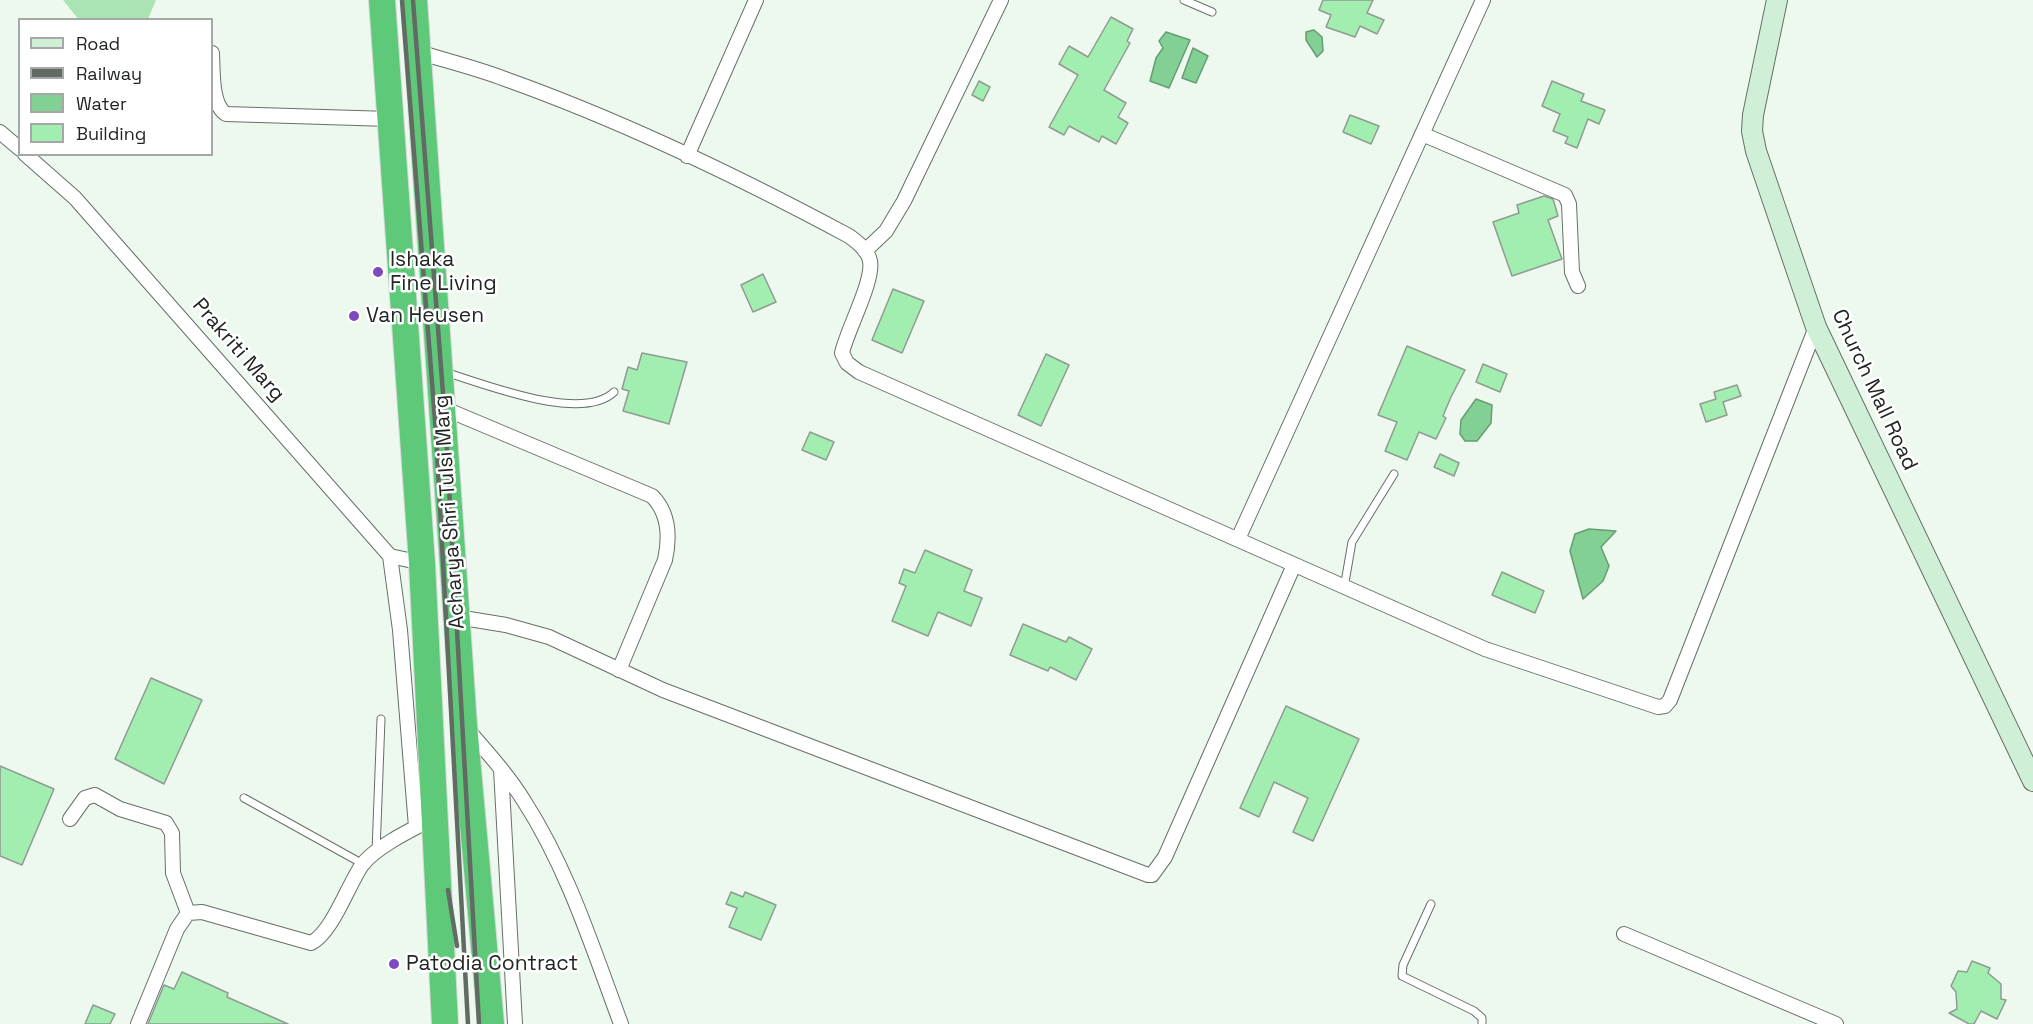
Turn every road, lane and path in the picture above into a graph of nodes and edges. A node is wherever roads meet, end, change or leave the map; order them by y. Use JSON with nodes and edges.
{"nodes":[{"id":1,"x":382,"y":0,"type":"edge"},
{"id":2,"x":414,"y":0,"type":"edge"},
{"id":3,"x":756,"y":0,"type":"edge"},
{"id":4,"x":1001,"y":0,"type":"edge"},
{"id":5,"x":1184,"y":0,"type":"edge"},
{"id":6,"x":1483,"y":0,"type":"edge"},
{"id":7,"x":1777,"y":0,"type":"edge"},
{"id":8,"x":1212,"y":12,"type":"dead end"},
{"id":9,"x":417,"y":52,"type":"junction"},
{"id":10,"x":213,"y":64,"type":"edge"},
{"id":11,"x":390,"y":118,"type":"junction"},
{"id":12,"x":0,"y":132,"type":"edge"},
{"id":13,"x":1422,"y":134,"type":"junction"},
{"id":14,"x":18,"y":147,"type":"edge"},
{"id":15,"x":28,"y":156,"type":"edge"},
{"id":16,"x":687,"y":156,"type":"junction"},
{"id":17,"x":866,"y":251,"type":"junction"},
{"id":18,"x":1578,"y":286,"type":"dead end"},
{"id":19,"x":1816,"y":327,"type":"junction"},
{"id":20,"x":440,"y":370,"type":"junction"},
{"id":21,"x":614,"y":392,"type":"dead end"},
{"id":22,"x":443,"y":408,"type":"junction"},
{"id":23,"x":1394,"y":474,"type":"dead end"},
{"id":24,"x":1238,"y":538,"type":"junction"},
{"id":25,"x":390,"y":556,"type":"junction"},
{"id":26,"x":453,"y":556,"type":"junction"},
{"id":27,"x":422,"y":563,"type":"junction"},
{"id":28,"x":1294,"y":565,"type":"junction"},
{"id":29,"x":1344,"y":588,"type":"junction"},
{"id":30,"x":457,"y":617,"type":"junction"},
{"id":31,"x":619,"y":670,"type":"junction"},
{"id":32,"x":381,"y":719,"type":"dead end"},
{"id":33,"x":464,"y":725,"type":"junction"},
{"id":34,"x":501,"y":769,"type":"junction"},
{"id":35,"x":2033,"y":781,"type":"edge"},
{"id":36,"x":244,"y":798,"type":"dead end"},
{"id":37,"x":70,"y":819,"type":"dead end"},
{"id":38,"x":426,"y":822,"type":"junction"},
{"id":39,"x":376,"y":853,"type":"junction"},
{"id":40,"x":363,"y":864,"type":"junction"},
{"id":41,"x":1431,"y":904,"type":"dead end"},
{"id":42,"x":188,"y":913,"type":"junction"},
{"id":43,"x":1624,"y":934,"type":"dead end"},
{"id":44,"x":138,"y":1024,"type":"edge"},
{"id":45,"x":445,"y":1024,"type":"edge"},
{"id":46,"x":491,"y":1024,"type":"edge"},
{"id":47,"x":515,"y":1024,"type":"edge"},
{"id":48,"x":621,"y":1024,"type":"edge"},
{"id":49,"x":1482,"y":1024,"type":"edge"},
{"id":50,"x":1836,"y":1024,"type":"edge"}],
"edges":[{"from":1,"to":11,"type":"highway","name":"Acharya Shri Tulsi Marg"},
{"from":2,"to":9,"type":"highway","name":"Acharya Shri Tulsi Marg"},
{"from":3,"to":16,"type":"street"},
{"from":4,"to":17,"type":"street"},
{"from":5,"to":8,"type":"lane"},
{"from":6,"to":13,"type":"street"},
{"from":7,"to":19,"type":"street","name":"Church Mall Road"},
{"from":9,"to":16,"type":"street"},
{"from":9,"to":20,"type":"highway","name":"Acharya Shri Tulsi Marg"},
{"from":10,"to":11,"type":"street"},
{"from":11,"to":27,"type":"highway","name":"Acharya Shri Tulsi Marg"},
{"from":12,"to":14,"type":"street"},
{"from":13,"to":18,"type":"street"},
{"from":13,"to":24,"type":"street"},
{"from":15,"to":25,"type":"street","name":"Prakriti Marg"},
{"from":16,"to":17,"type":"street"},
{"from":17,"to":24,"type":"street"},
{"from":19,"to":29,"type":"street"},
{"from":19,"to":35,"type":"street","name":"Church Mall Road"},
{"from":20,"to":21,"type":"lane"},
{"from":20,"to":22,"type":"highway","name":"Acharya Shri Tulsi Marg"},
{"from":22,"to":26,"type":"highway","name":"Acharya Shri Tulsi Marg"},
{"from":22,"to":31,"type":"street"},
{"from":23,"to":29,"type":"lane"},
{"from":24,"to":28,"type":"street"},
{"from":25,"to":27,"type":"street"},
{"from":25,"to":38,"type":"street"},
{"from":26,"to":27,"type":"highway"},
{"from":26,"to":30,"type":"highway","name":"Acharya Shri Tulsi Marg"},
{"from":27,"to":38,"type":"highway","name":"Acharya Shri Tulsi Marg"},
{"from":28,"to":29,"type":"street"},
{"from":28,"to":31,"type":"street"},
{"from":30,"to":31,"type":"street"},
{"from":30,"to":33,"type":"highway","name":"Acharya Shri Tulsi Marg"},
{"from":32,"to":39,"type":"lane"},
{"from":33,"to":34,"type":"street"},
{"from":33,"to":46,"type":"highway","name":"Acharya Shri Tulsi Marg"},
{"from":34,"to":47,"type":"street"},
{"from":34,"to":48,"type":"street"},
{"from":36,"to":40,"type":"lane"},
{"from":37,"to":42,"type":"street"},
{"from":38,"to":39,"type":"street"},
{"from":38,"to":45,"type":"highway","name":"Acharya Shri Tulsi Marg"},
{"from":39,"to":40,"type":"street"},
{"from":40,"to":42,"type":"street"},
{"from":41,"to":49,"type":"lane"},
{"from":42,"to":44,"type":"street"},
{"from":43,"to":50,"type":"street"}]}
